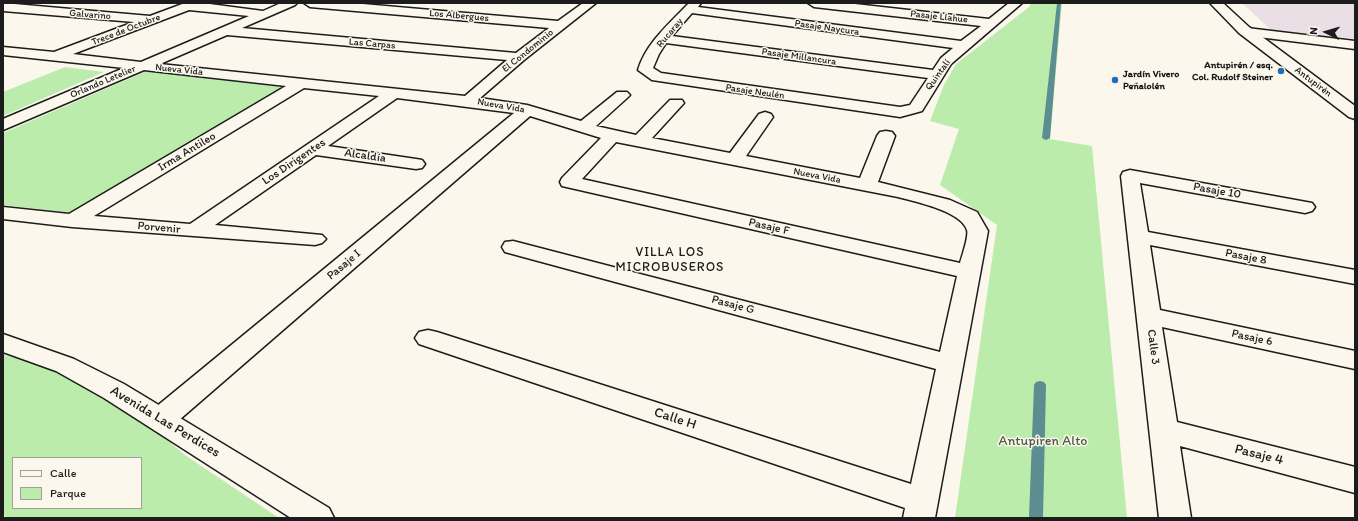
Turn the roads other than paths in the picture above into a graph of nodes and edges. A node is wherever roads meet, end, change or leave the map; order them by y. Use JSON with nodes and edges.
{"nodes":[{"id":1,"x":291,"y":3,"type":"edge"},
{"id":2,"x":310,"y":3,"type":"edge"},
{"id":3,"x":590,"y":3,"type":"edge"},
{"id":4,"x":814,"y":3,"type":"edge"},
{"id":5,"x":1016,"y":3,"type":"edge"},
{"id":6,"x":1216,"y":3,"type":"edge"},
{"id":7,"x":192,"y":5,"type":"edge"},
{"id":8,"x":692,"y":6,"type":"edge"},
{"id":9,"x":3,"y":7,"type":"edge"},
{"id":10,"x":263,"y":14,"type":"junction"},
{"id":11,"x":152,"y":20,"type":"junction"},
{"id":12,"x":992,"y":23,"type":"junction"},
{"id":13,"x":561,"y":25,"type":"junction"},
{"id":14,"x":225,"y":30,"type":"junction"},
{"id":15,"x":1247,"y":32,"type":"junction"},
{"id":16,"x":663,"y":38,"type":"junction"},
{"id":17,"x":1355,"y":45,"type":"edge"},
{"id":18,"x":965,"y":46,"type":"junction"},
{"id":19,"x":5,"y":52,"type":"edge"},
{"id":20,"x":56,"y":56,"type":"junction"},
{"id":21,"x":519,"y":57,"type":"junction"},
{"id":22,"x":646,"y":64,"type":"joint"},
{"id":23,"x":141,"y":66,"type":"junction"},
{"id":24,"x":936,"y":75,"type":"junction"},
{"id":25,"x":302,"y":83,"type":"junction"},
{"id":26,"x":394,"y":93,"type":"junction"},
{"id":27,"x":622,"y":95,"type":"dead end"},
{"id":28,"x":468,"y":101,"type":"junction"},
{"id":29,"x":676,"y":103,"type":"dead end"},
{"id":30,"x":873,"y":109,"type":"joint"},
{"id":31,"x":527,"y":110,"type":"junction"},
{"id":32,"x":1355,"y":114,"type":"edge"},
{"id":33,"x":765,"y":117,"type":"dead end"},
{"id":34,"x":3,"y":125,"type":"edge"},
{"id":35,"x":584,"y":127,"type":"junction"},
{"id":36,"x":612,"y":136,"type":"junction"},
{"id":37,"x":886,"y":136,"type":"dead end"},
{"id":38,"x":639,"y":142,"type":"junction"},
{"id":39,"x":314,"y":149,"type":"junction"},
{"id":40,"x":734,"y":160,"type":"junction"},
{"id":41,"x":416,"y":164,"type":"dead end"},
{"id":42,"x":1130,"y":176,"type":"joint"},
{"id":43,"x":867,"y":186,"type":"junction"},
{"id":44,"x":1305,"y":207,"type":"dead end"},
{"id":45,"x":3,"y":213,"type":"edge"},
{"id":46,"x":72,"y":221,"type":"junction"},
{"id":47,"x":193,"y":231,"type":"junction"},
{"id":48,"x":1138,"y":236,"type":"junction"},
{"id":49,"x":315,"y":239,"type":"dead end"},
{"id":50,"x":513,"y":247,"type":"dead end"},
{"id":51,"x":969,"y":272,"type":"junction"},
{"id":52,"x":1355,"y":277,"type":"edge"},
{"id":53,"x":1148,"y":316,"type":"junction"},
{"id":54,"x":428,"y":338,"type":"dead end"},
{"id":55,"x":3,"y":343,"type":"edge"},
{"id":56,"x":1355,"y":360,"type":"edge"},
{"id":57,"x":952,"y":364,"type":"junction"},
{"id":58,"x":160,"y":418,"type":"junction"},
{"id":59,"x":1163,"y":430,"type":"junction"},
{"id":60,"x":1355,"y":480,"type":"edge"},
{"id":61,"x":921,"y":510,"type":"edge"},
{"id":62,"x":318,"y":518,"type":"edge"},
{"id":63,"x":1175,"y":518,"type":"edge"}],
"edges":[{"from":1,"to":10,"type":"street","name":"Orlando Letelier"},
{"from":2,"to":13,"type":"street","name":"Los Albergues"},
{"from":3,"to":13,"type":"street","name":"El Condominio"},
{"from":4,"to":12,"type":"street","name":"Pasaje Llahue"},
{"from":5,"to":12,"type":"street","name":"Quintalí"},
{"from":6,"to":15,"type":"street","name":"Antupirén"},
{"from":7,"to":10,"type":"street"},
{"from":7,"to":11,"type":"street","name":"Trece de Octubre"},
{"from":8,"to":16,"type":"street","name":"Rucaray"},
{"from":8,"to":18,"type":"street","name":"Pasaje Naycura"},
{"from":9,"to":11,"type":"street","name":"Galvarino"},
{"from":10,"to":14,"type":"street","name":"Orlando Letelier"},
{"from":11,"to":20,"type":"street","name":"Trece de Octubre"},
{"from":12,"to":18,"type":"street","name":"Quintalí"},
{"from":13,"to":21,"type":"street","name":"El Condominio"},
{"from":14,"to":21,"type":"street","name":"Las Carpas"},
{"from":14,"to":23,"type":"street","name":"Orlando Letelier"},
{"from":15,"to":17,"type":"street"},
{"from":15,"to":32,"type":"street","name":"Antupirén"},
{"from":16,"to":22,"type":"street","name":"Rucaray"},
{"from":16,"to":24,"type":"street","name":"Pasaje Millancura"},
{"from":18,"to":24,"type":"street","name":"Quintalí"},
{"from":19,"to":20,"type":"street","name":"Nueva Vida"},
{"from":20,"to":23,"type":"street","name":"Nueva Vida"},
{"from":21,"to":28,"type":"street","name":"El Condominio"},
{"from":22,"to":30,"type":"street","name":"Pasaje Neulén"},
{"from":23,"to":25,"type":"street","name":"Nueva Vida"},
{"from":23,"to":34,"type":"street","name":"Orlando Letelier"},
{"from":24,"to":30,"type":"street","name":"Quintalí"},
{"from":25,"to":26,"type":"street","name":"Nueva Vida"},
{"from":25,"to":46,"type":"street","name":"Irma Antileo"},
{"from":26,"to":28,"type":"street","name":"Nueva Vida"},
{"from":26,"to":39,"type":"street","name":"Los Dirigentes"},
{"from":27,"to":35,"type":"street"},
{"from":28,"to":31,"type":"street","name":"Nueva Vida"},
{"from":29,"to":38,"type":"street"},
{"from":31,"to":35,"type":"street","name":"Nueva Vida"},
{"from":31,"to":58,"type":"street","name":"Pasaje I"},
{"from":33,"to":40,"type":"street"},
{"from":35,"to":36,"type":"street","name":"Nueva Vida"},
{"from":36,"to":38,"type":"street","name":"Nueva Vida"},
{"from":36,"to":51,"type":"street","name":"Pasaje F"},
{"from":37,"to":43,"type":"street"},
{"from":38,"to":40,"type":"street","name":"Nueva Vida"},
{"from":39,"to":41,"type":"street","name":"Alcaldía"},
{"from":39,"to":47,"type":"street","name":"Los Dirigentes"},
{"from":40,"to":43,"type":"street","name":"Nueva Vida"},
{"from":42,"to":44,"type":"street","name":"Pasaje 10"},
{"from":42,"to":48,"type":"street","name":"Calle 3"},
{"from":43,"to":51,"type":"street","name":"Nueva Vida"},
{"from":45,"to":46,"type":"street","name":"Porvenir"},
{"from":46,"to":47,"type":"street","name":"Porvenir"},
{"from":47,"to":49,"type":"street","name":"Porvenir"},
{"from":48,"to":52,"type":"street","name":"Pasaje 8"},
{"from":48,"to":53,"type":"street","name":"Calle 3"},
{"from":50,"to":57,"type":"street","name":"Pasaje G"},
{"from":51,"to":57,"type":"street"},
{"from":53,"to":56,"type":"street","name":"Pasaje 6"},
{"from":53,"to":59,"type":"street","name":"Calle 3"},
{"from":54,"to":61,"type":"street","name":"Calle H"},
{"from":55,"to":58,"type":"street","name":"Avenida Las Perdices"},
{"from":57,"to":61,"type":"street"},
{"from":58,"to":62,"type":"street","name":"Avenida Las Perdices"},
{"from":59,"to":60,"type":"street","name":"Pasaje 4"},
{"from":59,"to":63,"type":"street","name":"Calle 3"}]}
